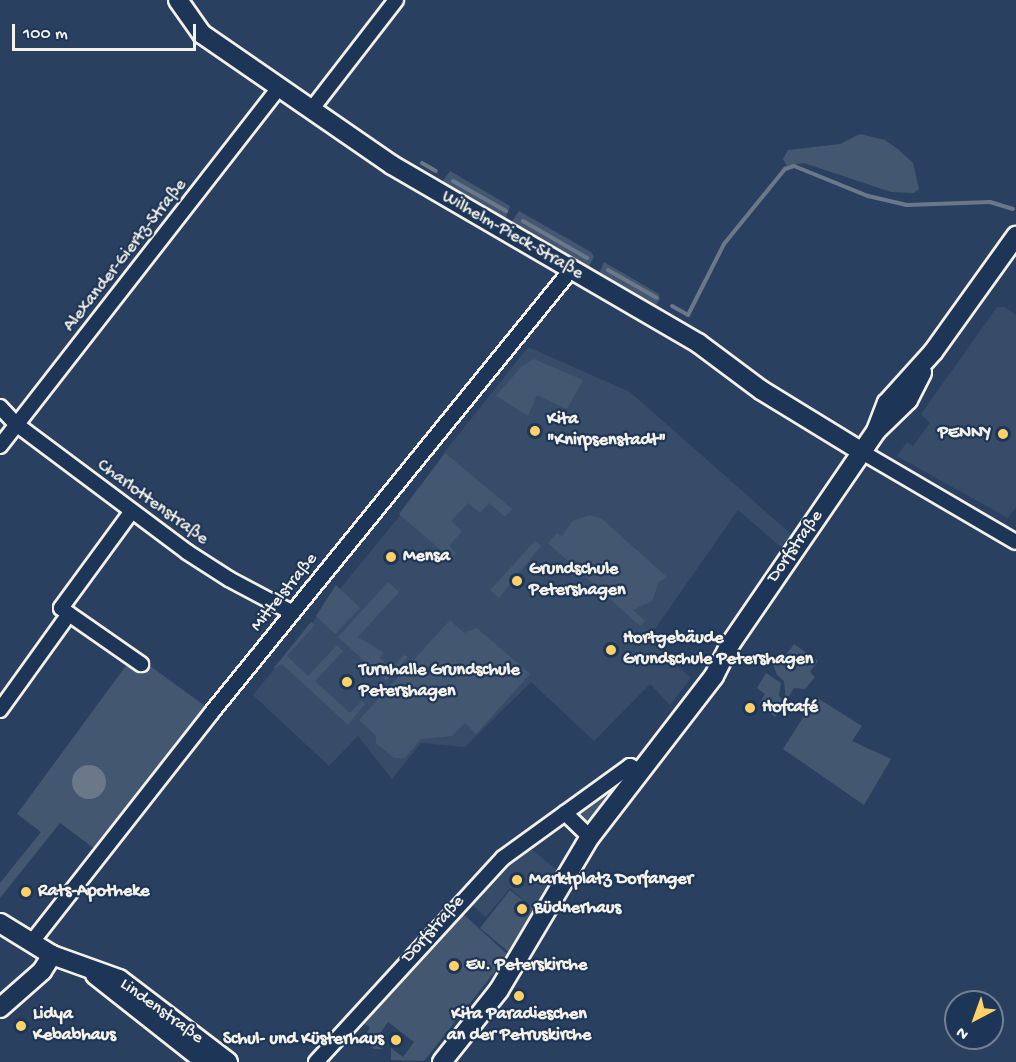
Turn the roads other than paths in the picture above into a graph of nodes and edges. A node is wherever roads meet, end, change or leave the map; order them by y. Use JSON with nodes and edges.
{"nodes":[{"id":1,"x":178,"y":0,"type":"edge"},
{"id":2,"x":396,"y":0,"type":"edge"},
{"id":3,"x":279,"y":88,"type":"junction"},
{"id":4,"x":311,"y":110,"type":"junction"},
{"id":5,"x":1016,"y":236,"type":"edge"},
{"id":6,"x":571,"y":270,"type":"junction"},
{"id":7,"x":0,"y":407,"type":"edge"},
{"id":8,"x":16,"y":424,"type":"junction"},
{"id":9,"x":0,"y":446,"type":"edge"},
{"id":10,"x":862,"y":452,"type":"junction"},
{"id":11,"x":132,"y":511,"type":"junction"},
{"id":12,"x":1016,"y":542,"type":"edge"},
{"id":13,"x":293,"y":613,"type":"junction"},
{"id":14,"x":69,"y":614,"type":"junction"},
{"id":15,"x":141,"y":664,"type":"dead end"},
{"id":16,"x":0,"y":710,"type":"edge"},
{"id":17,"x":640,"y":771,"type":"junction"},
{"id":18,"x":565,"y":813,"type":"junction"},
{"id":19,"x":590,"y":837,"type":"junction"},
{"id":20,"x":0,"y":923,"type":"edge"},
{"id":21,"x":31,"y":943,"type":"junction"},
{"id":22,"x":52,"y":955,"type":"junction"},
{"id":23,"x":89,"y":970,"type":"junction"},
{"id":24,"x":0,"y":1008,"type":"edge"},
{"id":25,"x":322,"y":1060,"type":"edge"},
{"id":26,"x":205,"y":1062,"type":"edge"},
{"id":27,"x":228,"y":1062,"type":"edge"},
{"id":28,"x":442,"y":1062,"type":"edge"}],
"edges":[{"from":1,"to":3,"type":"main road","name":"Wilhelm-Pieck-Straße"},
{"from":2,"to":4,"type":"street"},
{"from":3,"to":4,"type":"main road","name":"Wilhelm-Pieck-Straße"},
{"from":3,"to":8,"type":"street","name":"Alexander-Giertz-Straße"},
{"from":4,"to":6,"type":"main road","name":"Wilhelm-Pieck-Straße"},
{"from":5,"to":10,"type":"main road","name":"Dorfstraße"},
{"from":6,"to":10,"type":"main road","name":"Wilhelm-Pieck-Straße"},
{"from":6,"to":13,"type":"street","name":"Mittelstraße"},
{"from":7,"to":8,"type":"street","name":"Charlottenstraße"},
{"from":8,"to":9,"type":"street","name":"Alexander-Giertz-Straße"},
{"from":8,"to":11,"type":"street","name":"Charlottenstraße"},
{"from":10,"to":12,"type":"street"},
{"from":10,"to":17,"type":"main road","name":"Dorfstraße"},
{"from":11,"to":13,"type":"street","name":"Charlottenstraße"},
{"from":11,"to":14,"type":"street"},
{"from":13,"to":21,"type":"street","name":"Mittelstraße"},
{"from":14,"to":15,"type":"street"},
{"from":14,"to":16,"type":"street"},
{"from":17,"to":18,"type":"street","name":"Dorfstraße"},
{"from":17,"to":19,"type":"main road","name":"Dorfstraße"},
{"from":18,"to":19,"type":"street"},
{"from":18,"to":25,"type":"street","name":"Dorfstraße"},
{"from":19,"to":28,"type":"main road","name":"Dorfstraße"},
{"from":20,"to":21,"type":"main road","name":"Lindenstraße"},
{"from":21,"to":22,"type":"main road","name":"Lindenstraße"},
{"from":22,"to":23,"type":"main road","name":"Lindenstraße"},
{"from":22,"to":24,"type":"main road"},
{"from":23,"to":26,"type":"main road","name":"Lindenstraße"},
{"from":23,"to":27,"type":"main road","name":"Lindenstraße"}]}
